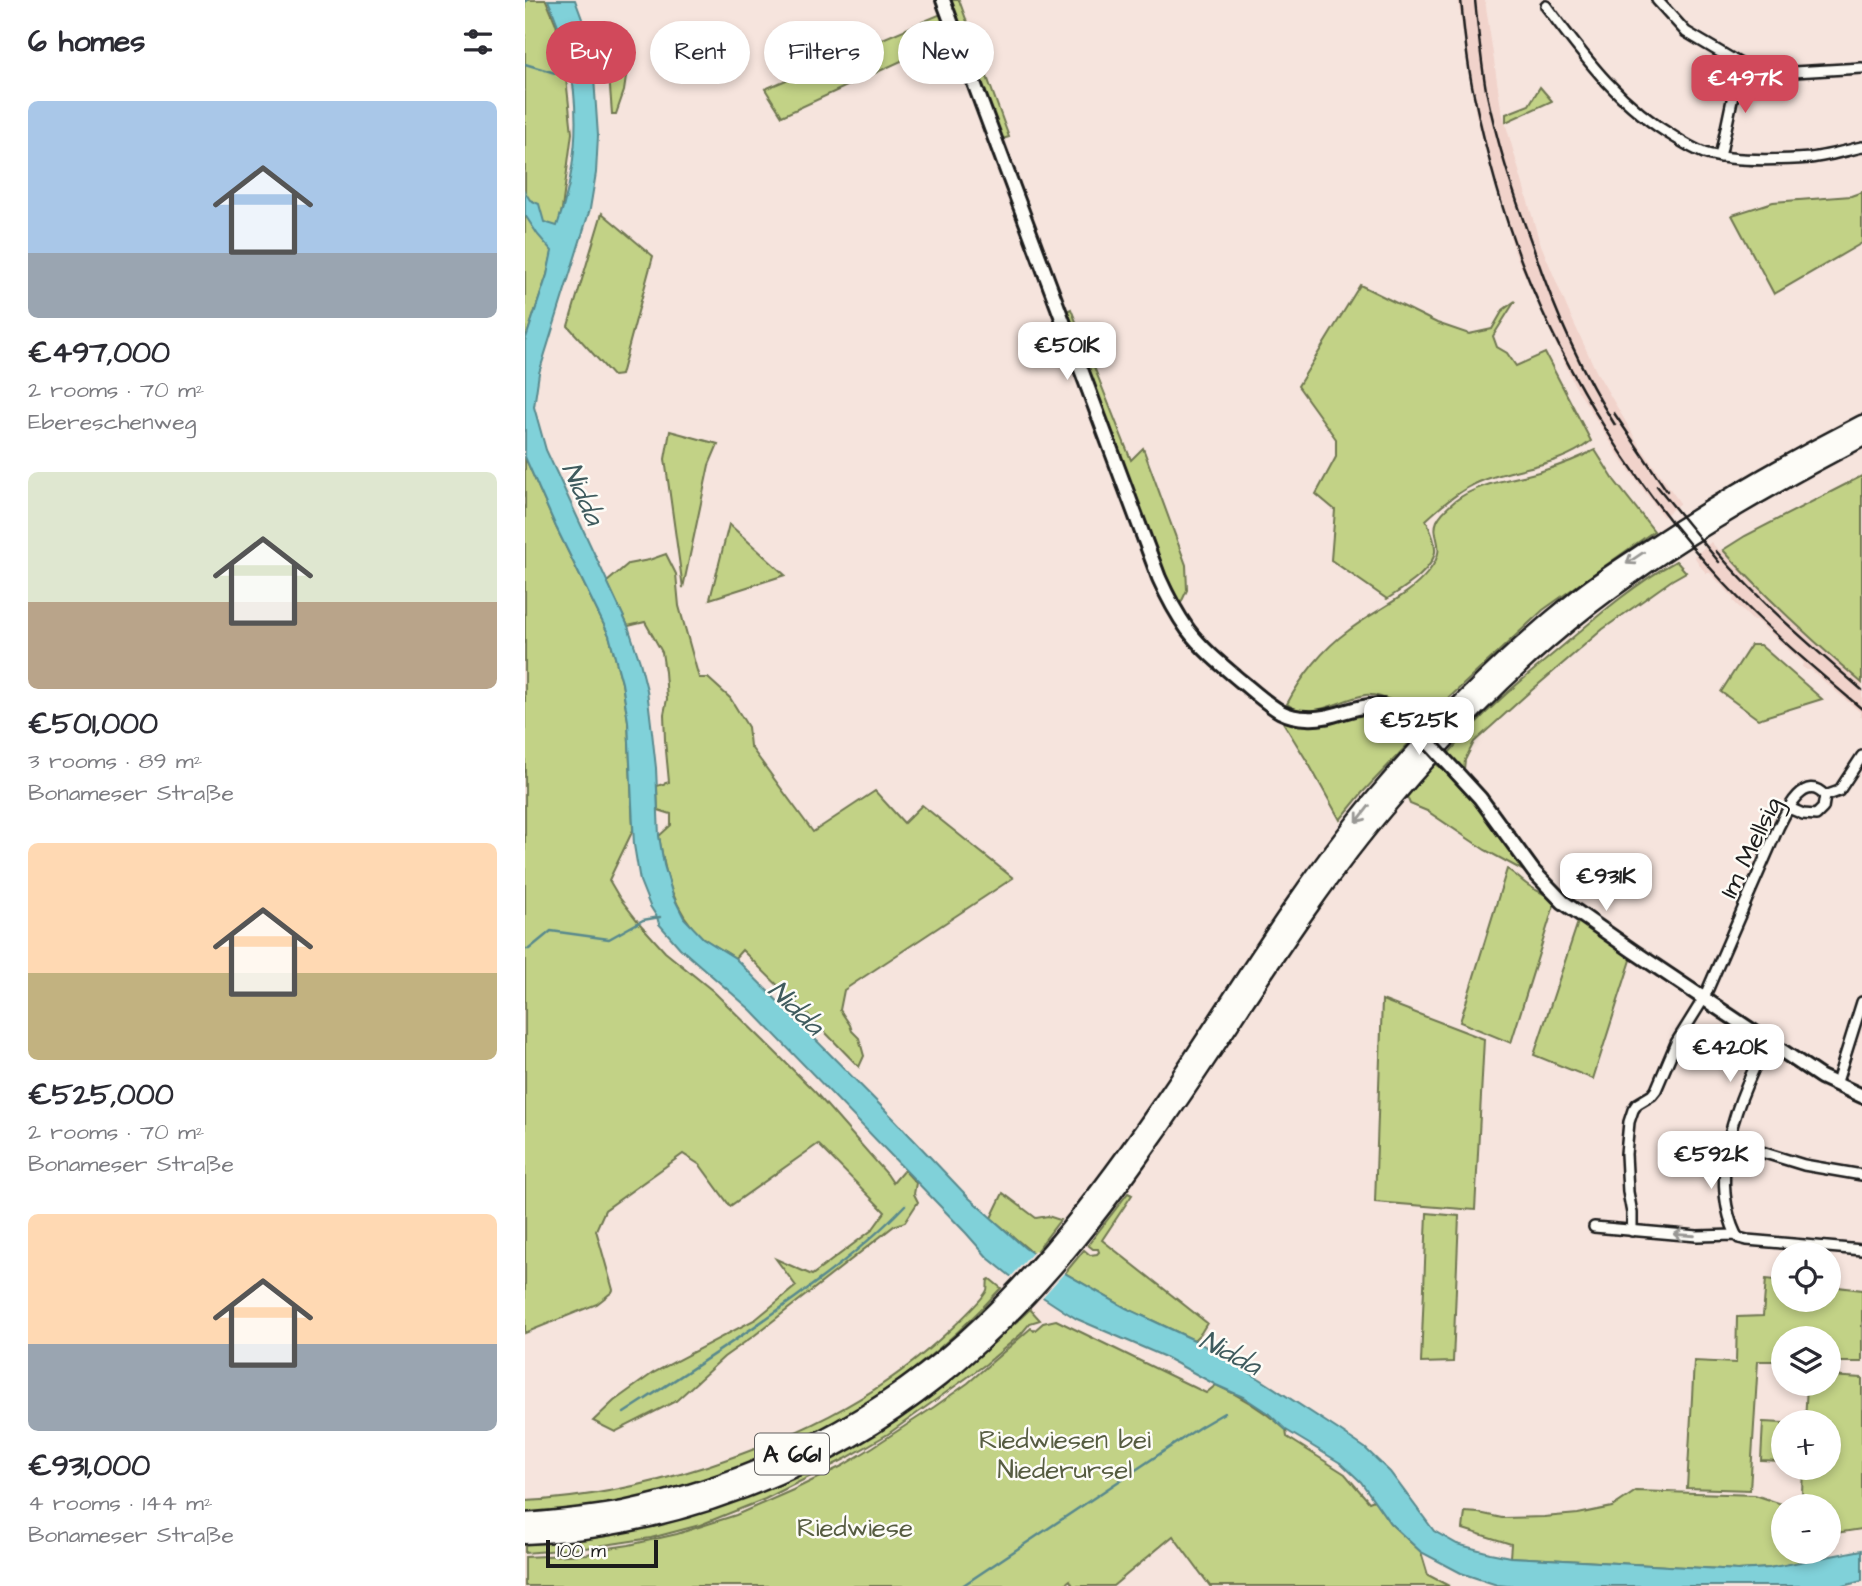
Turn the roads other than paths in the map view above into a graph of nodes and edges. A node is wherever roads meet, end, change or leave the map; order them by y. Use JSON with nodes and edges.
{"nodes":[{"id":1,"x":943,"y":0,"type":"edge"},
{"id":2,"x":1657,"y":0,"type":"edge"},
{"id":3,"x":1546,"y":6,"type":"dead end"},
{"id":4,"x":1742,"y":65,"type":"junction"},
{"id":5,"x":1862,"y":68,"type":"edge"},
{"id":6,"x":1862,"y":147,"type":"edge"},
{"id":7,"x":1720,"y":157,"type":"junction"},
{"id":8,"x":1862,"y":424,"type":"edge"},
{"id":9,"x":1862,"y":438,"type":"edge"},
{"id":10,"x":1862,"y":757,"type":"edge"},
{"id":11,"x":1825,"y":796,"type":"junction"},
{"id":12,"x":1789,"y":808,"type":"junction"},
{"id":13,"x":1704,"y":998,"type":"junction"},
{"id":14,"x":1862,"y":1002,"type":"edge"},
{"id":15,"x":1768,"y":1041,"type":"junction"},
{"id":16,"x":1836,"y":1085,"type":"junction"},
{"id":17,"x":1862,"y":1096,"type":"edge"},
{"id":18,"x":1729,"y":1142,"type":"junction"},
{"id":19,"x":1862,"y":1175,"type":"edge"},
{"id":20,"x":1594,"y":1227,"type":"dead end"},
{"id":21,"x":1632,"y":1231,"type":"junction"},
{"id":22,"x":1736,"y":1235,"type":"junction"},
{"id":23,"x":1862,"y":1250,"type":"edge"},
{"id":24,"x":1051,"y":1260,"type":"junction"},
{"id":25,"x":1019,"y":1295,"type":"junction"},
{"id":26,"x":525,"y":1522,"type":"edge"},
{"id":27,"x":525,"y":1535,"type":"edge"}],
"edges":[{"from":1,"to":13,"type":"street","bridge":true},
{"from":2,"to":4,"type":"street"},
{"from":3,"to":7,"type":"street"},
{"from":4,"to":5,"type":"street"},
{"from":4,"to":7,"type":"street"},
{"from":6,"to":7,"type":"street"},
{"from":8,"to":24,"type":"highway","number":"A 661","one_way":true},
{"from":9,"to":24,"type":"highway","number":"A 661"},
{"from":10,"to":11,"type":"street","name":"Im Mellsig"},
{"from":11,"to":12,"type":"street","name":"Im Mellsig"},
{"from":11,"to":12,"type":"street"},
{"from":12,"to":13,"type":"street","name":"Im Mellsig"},
{"from":13,"to":15,"type":"street"},
{"from":13,"to":21,"type":"street","name":"Im Mellsig"},
{"from":14,"to":16,"type":"street"},
{"from":15,"to":16,"type":"street"},
{"from":15,"to":18,"type":"street"},
{"from":16,"to":17,"type":"street"},
{"from":18,"to":19,"type":"street"},
{"from":18,"to":22,"type":"street"},
{"from":20,"to":21,"type":"street"},
{"from":22,"to":21,"type":"street","one_way":true},
{"from":22,"to":23,"type":"street"},
{"from":24,"to":25,"type":"highway","number":"A 661"},
{"from":25,"to":26,"type":"highway","number":"A 661"},
{"from":25,"to":27,"type":"highway","number":"A 661"}]}
